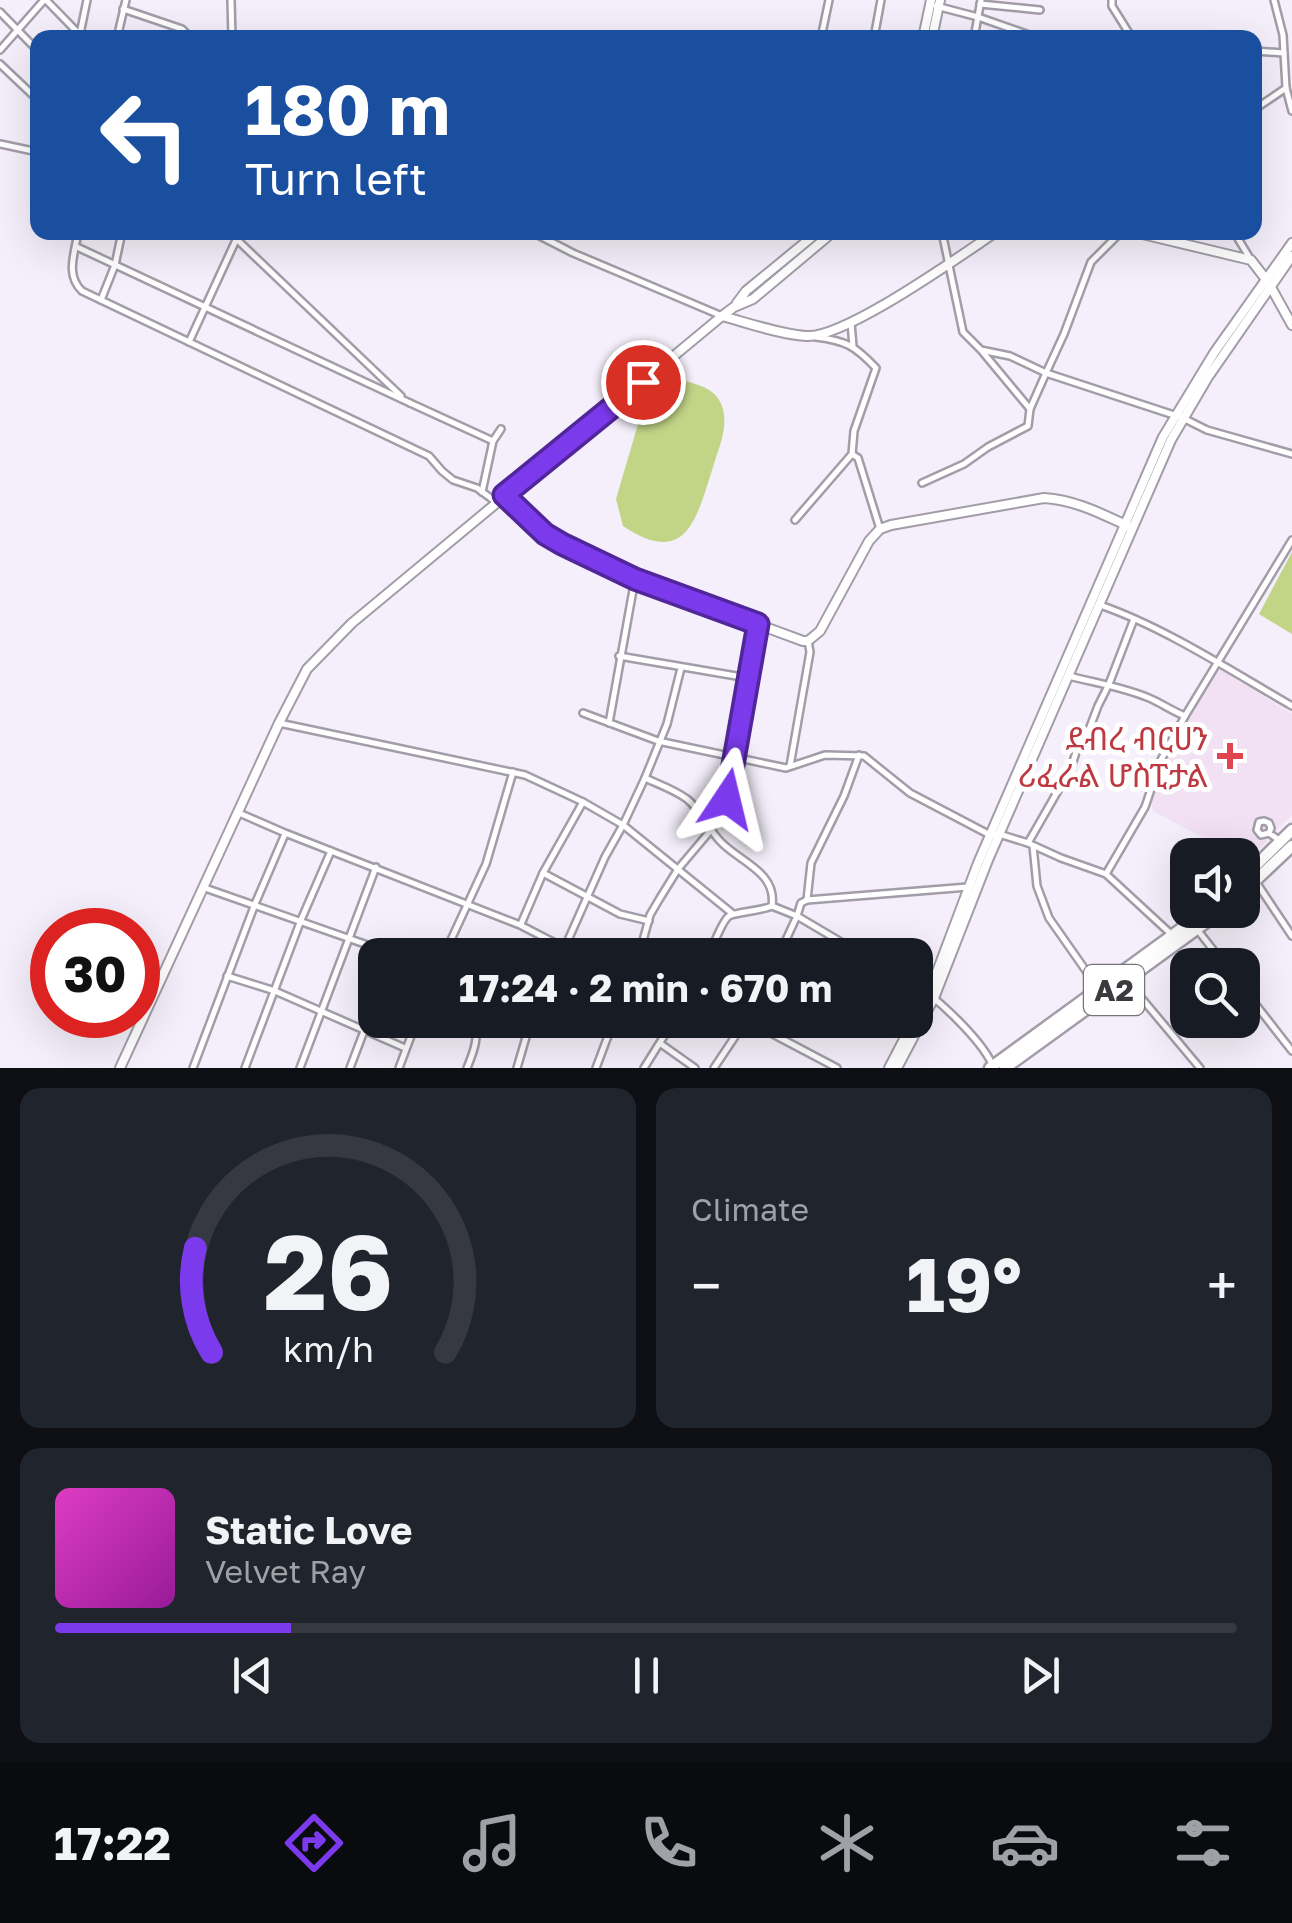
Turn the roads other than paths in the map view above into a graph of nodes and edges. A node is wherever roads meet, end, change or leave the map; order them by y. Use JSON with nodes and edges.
{"nodes":[{"id":1,"x":45,"y":0,"type":"edge"},
{"id":2,"x":87,"y":0,"type":"edge"},
{"id":3,"x":126,"y":0,"type":"edge"},
{"id":4,"x":232,"y":0,"type":"edge"},
{"id":5,"x":828,"y":0,"type":"edge"},
{"id":6,"x":882,"y":0,"type":"edge"},
{"id":7,"x":1112,"y":0,"type":"edge"},
{"id":8,"x":1274,"y":0,"type":"edge"},
{"id":9,"x":981,"y":2,"type":"edge"},
{"id":10,"x":935,"y":3,"type":"edge"},
{"id":11,"x":124,"y":10,"type":"junction"},
{"id":12,"x":1040,"y":10,"type":"dead end"},
{"id":13,"x":0,"y":12,"type":"edge"},
{"id":14,"x":978,"y":17,"type":"junction"},
{"id":15,"x":76,"y":30,"type":"edge"},
{"id":16,"x":83,"y":30,"type":"edge"},
{"id":17,"x":119,"y":30,"type":"edge"},
{"id":18,"x":182,"y":30,"type":"edge"},
{"id":19,"x":232,"y":30,"type":"edge"},
{"id":20,"x":822,"y":30,"type":"edge"},
{"id":21,"x":876,"y":30,"type":"edge"},
{"id":22,"x":926,"y":30,"type":"edge"},
{"id":23,"x":933,"y":30,"type":"edge"},
{"id":24,"x":976,"y":30,"type":"edge"},
{"id":25,"x":1015,"y":30,"type":"edge"},
{"id":26,"x":1127,"y":30,"type":"edge"},
{"id":27,"x":18,"y":31,"type":"junction"},
{"id":28,"x":30,"y":42,"type":"edge"},
{"id":29,"x":0,"y":50,"type":"edge"},
{"id":30,"x":1262,"y":51,"type":"edge"},
{"id":31,"x":1284,"y":53,"type":"junction"},
{"id":32,"x":0,"y":64,"type":"edge"},
{"id":33,"x":1286,"y":88,"type":"junction"},
{"id":34,"x":30,"y":92,"type":"edge"},
{"id":35,"x":1262,"y":104,"type":"edge"},
{"id":36,"x":1292,"y":112,"type":"edge"},
{"id":37,"x":0,"y":144,"type":"edge"},
{"id":38,"x":30,"y":150,"type":"edge"},
{"id":39,"x":77,"y":240,"type":"edge"},
{"id":40,"x":120,"y":240,"type":"edge"},
{"id":41,"x":236,"y":240,"type":"edge"},
{"id":42,"x":237,"y":240,"type":"edge"},
{"id":43,"x":548,"y":240,"type":"edge"},
{"id":44,"x":808,"y":240,"type":"edge"},
{"id":45,"x":823,"y":240,"type":"edge"},
{"id":46,"x":944,"y":240,"type":"edge"},
{"id":47,"x":984,"y":240,"type":"edge"},
{"id":48,"x":1113,"y":240,"type":"edge"},
{"id":49,"x":1167,"y":240,"type":"edge"},
{"id":50,"x":1239,"y":240,"type":"edge"},
{"id":51,"x":1292,"y":242,"type":"edge"},
{"id":52,"x":76,"y":247,"type":"junction"},
{"id":53,"x":1292,"y":256,"type":"edge"},
{"id":54,"x":1251,"y":260,"type":"junction"},
{"id":55,"x":949,"y":263,"type":"junction"},
{"id":56,"x":115,"y":265,"type":"junction"},
{"id":57,"x":1267,"y":282,"type":"junction"},
{"id":58,"x":101,"y":300,"type":"junction"},
{"id":59,"x":206,"y":306,"type":"junction"},
{"id":60,"x":734,"y":307,"type":"junction"},
{"id":61,"x":722,"y":316,"type":"junction"},
{"id":62,"x":851,"y":322,"type":"junction"},
{"id":63,"x":1292,"y":326,"type":"edge"},
{"id":64,"x":806,"y":336,"type":"junction"},
{"id":65,"x":189,"y":342,"type":"junction"},
{"id":66,"x":853,"y":347,"type":"junction"},
{"id":67,"x":981,"y":350,"type":"junction"},
{"id":68,"x":1046,"y":372,"type":"junction"},
{"id":69,"x":410,"y":402,"type":"junction"},
{"id":70,"x":1030,"y":409,"type":"junction"},
{"id":71,"x":1179,"y":417,"type":"junction"},
{"id":72,"x":500,"y":429,"type":"dead end"},
{"id":73,"x":493,"y":440,"type":"junction"},
{"id":74,"x":852,"y":454,"type":"junction"},
{"id":75,"x":1292,"y":454,"type":"edge"},
{"id":76,"x":922,"y":483,"type":"dead end"},
{"id":77,"x":482,"y":492,"type":"junction"},
{"id":78,"x":504,"y":495,"type":"junction"},
{"id":79,"x":496,"y":502,"type":"junction"},
{"id":80,"x":795,"y":520,"type":"dead end"},
{"id":81,"x":1129,"y":527,"type":"junction"},
{"id":82,"x":880,"y":530,"type":"junction"},
{"id":83,"x":1292,"y":540,"type":"edge"},
{"id":84,"x":635,"y":579,"type":"junction"},
{"id":85,"x":1095,"y":604,"type":"junction"},
{"id":86,"x":1134,"y":619,"type":"junction"},
{"id":87,"x":758,"y":624,"type":"junction"},
{"id":88,"x":808,"y":641,"type":"junction"},
{"id":89,"x":619,"y":656,"type":"junction"},
{"id":90,"x":1217,"y":662,"type":"junction"},
{"id":91,"x":681,"y":668,"type":"junction"},
{"id":92,"x":1069,"y":676,"type":"junction"},
{"id":93,"x":748,"y":678,"type":"junction"},
{"id":94,"x":1109,"y":684,"type":"junction"},
{"id":95,"x":1292,"y":706,"type":"edge"},
{"id":96,"x":583,"y":713,"type":"dead end"},
{"id":97,"x":1185,"y":716,"type":"junction"},
{"id":98,"x":609,"y":723,"type":"junction"},
{"id":99,"x":279,"y":724,"type":"junction"},
{"id":100,"x":658,"y":742,"type":"junction"},
{"id":101,"x":859,"y":755,"type":"junction"},
{"id":102,"x":734,"y":757,"type":"junction"},
{"id":103,"x":790,"y":767,"type":"junction"},
{"id":104,"x":513,"y":772,"type":"junction"},
{"id":105,"x":644,"y":778,"type":"junction"},
{"id":106,"x":582,"y":802,"type":"junction"},
{"id":107,"x":238,"y":812,"type":"junction"},
{"id":108,"x":623,"y":825,"type":"junction"},
{"id":109,"x":710,"y":830,"type":"junction"},
{"id":110,"x":1292,"y":830,"type":"edge"},
{"id":111,"x":285,"y":833,"type":"junction"},
{"id":112,"x":1269,"y":833,"type":"dead end"},
{"id":113,"x":995,"y":834,"type":"junction"},
{"id":114,"x":1287,"y":844,"type":"edge"},
{"id":115,"x":1031,"y":845,"type":"junction"},
{"id":116,"x":331,"y":850,"type":"junction"},
{"id":117,"x":376,"y":867,"type":"junction"},
{"id":118,"x":1260,"y":868,"type":"edge"},
{"id":119,"x":678,"y":870,"type":"junction"},
{"id":120,"x":543,"y":873,"type":"junction"},
{"id":121,"x":1106,"y":874,"type":"junction"},
{"id":122,"x":202,"y":887,"type":"junction"},
{"id":123,"x":968,"y":888,"type":"junction"},
{"id":124,"x":1260,"y":893,"type":"edge"},
{"id":125,"x":587,"y":898,"type":"junction"},
{"id":126,"x":807,"y":900,"type":"junction"},
{"id":127,"x":255,"y":904,"type":"junction"},
{"id":128,"x":466,"y":905,"type":"junction"},
{"id":129,"x":772,"y":906,"type":"junction"},
{"id":130,"x":732,"y":914,"type":"junction"},
{"id":131,"x":797,"y":916,"type":"junction"},
{"id":132,"x":300,"y":920,"type":"junction"},
{"id":133,"x":649,"y":921,"type":"junction"},
{"id":134,"x":520,"y":925,"type":"junction"},
{"id":135,"x":1190,"y":928,"type":"edge"},
{"id":136,"x":1192,"y":928,"type":"edge"},
{"id":137,"x":1196,"y":928,"type":"edge"},
{"id":138,"x":1173,"y":936,"type":"junction"},
{"id":139,"x":1292,"y":936,"type":"edge"},
{"id":140,"x":348,"y":938,"type":"junction"},
{"id":141,"x":451,"y":938,"type":"edge"},
{"id":142,"x":545,"y":938,"type":"edge"},
{"id":143,"x":569,"y":938,"type":"edge"},
{"id":144,"x":644,"y":938,"type":"edge"},
{"id":145,"x":717,"y":938,"type":"edge"},
{"id":146,"x":787,"y":938,"type":"edge"},
{"id":147,"x":830,"y":938,"type":"edge"},
{"id":148,"x":358,"y":941,"type":"edge"},
{"id":149,"x":1211,"y":948,"type":"edge"},
{"id":150,"x":227,"y":976,"type":"junction"},
{"id":151,"x":1127,"y":981,"type":"junction"},
{"id":152,"x":1098,"y":988,"type":"junction"},
{"id":153,"x":275,"y":991,"type":"junction"},
{"id":154,"x":933,"y":993,"type":"edge"},
{"id":155,"x":933,"y":993,"type":"edge"},
{"id":156,"x":933,"y":997,"type":"edge"},
{"id":157,"x":1260,"y":1010,"type":"edge"},
{"id":158,"x":322,"y":1012,"type":"junction"},
{"id":159,"x":358,"y":1027,"type":"edge"},
{"id":160,"x":361,"y":1038,"type":"edge"},
{"id":161,"x":382,"y":1038,"type":"edge"},
{"id":162,"x":409,"y":1038,"type":"edge"},
{"id":163,"x":475,"y":1038,"type":"edge"},
{"id":164,"x":526,"y":1038,"type":"edge"},
{"id":165,"x":607,"y":1038,"type":"edge"},
{"id":166,"x":664,"y":1038,"type":"edge"},
{"id":167,"x":906,"y":1038,"type":"edge"},
{"id":168,"x":909,"y":1038,"type":"edge"},
{"id":169,"x":660,"y":1044,"type":"junction"},
{"id":170,"x":405,"y":1048,"type":"junction"},
{"id":171,"x":1292,"y":1051,"type":"edge"},
{"id":172,"x":995,"y":1065,"type":"edge"},
{"id":173,"x":828,"y":1066,"type":"edge"},
{"id":174,"x":120,"y":1068,"type":"edge"},
{"id":175,"x":192,"y":1068,"type":"edge"},
{"id":176,"x":246,"y":1068,"type":"edge"},
{"id":177,"x":300,"y":1068,"type":"edge"},
{"id":178,"x":350,"y":1068,"type":"edge"},
{"id":179,"x":399,"y":1068,"type":"edge"},
{"id":180,"x":468,"y":1068,"type":"edge"},
{"id":181,"x":518,"y":1068,"type":"edge"},
{"id":182,"x":596,"y":1068,"type":"edge"},
{"id":183,"x":644,"y":1068,"type":"edge"},
{"id":184,"x":695,"y":1068,"type":"edge"},
{"id":185,"x":714,"y":1068,"type":"edge"},
{"id":186,"x":837,"y":1068,"type":"edge"},
{"id":187,"x":893,"y":1068,"type":"edge"},
{"id":188,"x":1200,"y":1068,"type":"edge"}],
"edges":[{"from":1,"to":15,"type":"street"},
{"from":1,"to":27,"type":"street"},
{"from":2,"to":16,"type":"street"},
{"from":3,"to":11,"type":"street"},
{"from":4,"to":19,"type":"street"},
{"from":5,"to":20,"type":"street"},
{"from":6,"to":21,"type":"street"},
{"from":7,"to":26,"type":"street"},
{"from":8,"to":31,"type":"street"},
{"from":9,"to":12,"type":"street"},
{"from":9,"to":14,"type":"street"},
{"from":10,"to":14,"type":"street"},
{"from":10,"to":22,"type":"street"},
{"from":10,"to":23,"type":"street"},
{"from":11,"to":17,"type":"street"},
{"from":11,"to":18,"type":"street"},
{"from":13,"to":27,"type":"street"},
{"from":14,"to":24,"type":"street"},
{"from":14,"to":25,"type":"street"},
{"from":27,"to":28,"type":"street"},
{"from":27,"to":29,"type":"street"},
{"from":30,"to":31,"type":"street"},
{"from":31,"to":33,"type":"street"},
{"from":32,"to":34,"type":"street"},
{"from":33,"to":35,"type":"street"},
{"from":33,"to":36,"type":"street"},
{"from":37,"to":38,"type":"street"},
{"from":39,"to":52,"type":"street"},
{"from":40,"to":56,"type":"street"},
{"from":41,"to":59,"type":"street"},
{"from":42,"to":69,"type":"street"},
{"from":43,"to":61,"type":"street"},
{"from":44,"to":60,"type":"street"},
{"from":45,"to":60,"type":"street"},
{"from":46,"to":55,"type":"street"},
{"from":47,"to":55,"type":"street"},
{"from":48,"to":68,"type":"street"},
{"from":49,"to":54,"type":"street"},
{"from":50,"to":54,"type":"street"},
{"from":51,"to":57,"type":"street"},
{"from":52,"to":56,"type":"street"},
{"from":52,"to":58,"type":"street"},
{"from":53,"to":57,"type":"street"},
{"from":54,"to":57,"type":"street"},
{"from":55,"to":62,"type":"street"},
{"from":55,"to":67,"type":"street"},
{"from":56,"to":58,"type":"street"},
{"from":56,"to":59,"type":"street"},
{"from":57,"to":63,"type":"street"},
{"from":57,"to":71,"type":"street"},
{"from":58,"to":65,"type":"street"},
{"from":59,"to":65,"type":"street"},
{"from":59,"to":69,"type":"street"},
{"from":60,"to":61,"type":"street"},
{"from":61,"to":64,"type":"street"},
{"from":61,"to":78,"type":"street"},
{"from":62,"to":64,"type":"street"},
{"from":62,"to":66,"type":"street"},
{"from":64,"to":66,"type":"street"},
{"from":65,"to":77,"type":"street"},
{"from":66,"to":74,"type":"street"},
{"from":67,"to":68,"type":"street"},
{"from":67,"to":70,"type":"street"},
{"from":68,"to":70,"type":"street"},
{"from":68,"to":71,"type":"street"},
{"from":69,"to":73,"type":"street"},
{"from":70,"to":76,"type":"street"},
{"from":71,"to":75,"type":"street"},
{"from":71,"to":81,"type":"street"},
{"from":72,"to":73,"type":"street"},
{"from":73,"to":77,"type":"street"},
{"from":74,"to":80,"type":"street"},
{"from":74,"to":82,"type":"street"},
{"from":77,"to":79,"type":"street"},
{"from":78,"to":79,"type":"street"},
{"from":78,"to":84,"type":"street"},
{"from":79,"to":99,"type":"street"},
{"from":81,"to":82,"type":"street"},
{"from":81,"to":85,"type":"street"},
{"from":82,"to":88,"type":"street"},
{"from":83,"to":90,"type":"street"},
{"from":84,"to":87,"type":"street"},
{"from":84,"to":89,"type":"street"},
{"from":85,"to":86,"type":"street"},
{"from":85,"to":92,"type":"street"},
{"from":85,"to":113,"type":"street"},
{"from":86,"to":90,"type":"street"},
{"from":86,"to":94,"type":"street"},
{"from":87,"to":88,"type":"street"},
{"from":87,"to":93,"type":"street"},
{"from":88,"to":103,"type":"street"},
{"from":89,"to":91,"type":"street"},
{"from":89,"to":98,"type":"street"},
{"from":90,"to":95,"type":"street"},
{"from":90,"to":97,"type":"street"},
{"from":91,"to":93,"type":"street"},
{"from":91,"to":100,"type":"street"},
{"from":92,"to":94,"type":"street"},
{"from":92,"to":113,"type":"street"},
{"from":93,"to":102,"type":"street"},
{"from":94,"to":97,"type":"street"},
{"from":94,"to":115,"type":"street"},
{"from":96,"to":98,"type":"street"},
{"from":97,"to":121,"type":"street"},
{"from":98,"to":100,"type":"street"},
{"from":99,"to":104,"type":"street"},
{"from":99,"to":107,"type":"street"},
{"from":100,"to":102,"type":"street"},
{"from":100,"to":105,"type":"street"},
{"from":101,"to":103,"type":"street"},
{"from":101,"to":113,"type":"street"},
{"from":101,"to":126,"type":"street"},
{"from":102,"to":103,"type":"street"},
{"from":102,"to":109,"type":"street"},
{"from":104,"to":106,"type":"street"},
{"from":104,"to":128,"type":"street"},
{"from":105,"to":108,"type":"street"},
{"from":105,"to":109,"type":"street"},
{"from":106,"to":108,"type":"street"},
{"from":106,"to":120,"type":"street"},
{"from":107,"to":111,"type":"street"},
{"from":107,"to":122,"type":"street"},
{"from":108,"to":119,"type":"street"},
{"from":108,"to":125,"type":"street"},
{"from":109,"to":119,"type":"street"},
{"from":109,"to":129,"type":"street"},
{"from":110,"to":114,"type":"highway"},
{"from":111,"to":116,"type":"street"},
{"from":111,"to":127,"type":"street"},
{"from":112,"to":114,"type":"street"},
{"from":113,"to":115,"type":"street"},
{"from":113,"to":123,"type":"street"},
{"from":113,"to":154,"type":"street"},
{"from":114,"to":118,"type":"highway"},
{"from":115,"to":121,"type":"street"},
{"from":115,"to":152,"type":"street"},
{"from":116,"to":117,"type":"street"},
{"from":116,"to":132,"type":"street"},
{"from":117,"to":128,"type":"street"},
{"from":117,"to":140,"type":"street"},
{"from":119,"to":130,"type":"street"},
{"from":119,"to":133,"type":"street"},
{"from":120,"to":125,"type":"street"},
{"from":120,"to":134,"type":"street"},
{"from":121,"to":138,"type":"street"},
{"from":122,"to":127,"type":"street"},
{"from":122,"to":174,"type":"street"},
{"from":123,"to":126,"type":"street"},
{"from":123,"to":155,"type":"street"},
{"from":124,"to":139,"type":"street"},
{"from":125,"to":133,"type":"street"},
{"from":125,"to":143,"type":"street"},
{"from":126,"to":131,"type":"street"},
{"from":127,"to":132,"type":"street"},
{"from":127,"to":150,"type":"street"},
{"from":128,"to":134,"type":"street"},
{"from":128,"to":141,"type":"street"},
{"from":129,"to":130,"type":"street"},
{"from":129,"to":131,"type":"street"},
{"from":130,"to":145,"type":"street"},
{"from":131,"to":146,"type":"street"},
{"from":131,"to":147,"type":"street"},
{"from":132,"to":140,"type":"street"},
{"from":132,"to":153,"type":"street"},
{"from":133,"to":144,"type":"street"},
{"from":134,"to":142,"type":"street"},
{"from":135,"to":138,"type":"highway","number":"A2"},
{"from":136,"to":151,"type":"highway","number":"A2"},
{"from":137,"to":149,"type":"street"},
{"from":138,"to":152,"type":"highway","number":"A2"},
{"from":140,"to":148,"type":"street"},
{"from":140,"to":158,"type":"street"},
{"from":150,"to":153,"type":"street"},
{"from":150,"to":175,"type":"street"},
{"from":151,"to":172,"type":"highway","number":"A2"},
{"from":151,"to":188,"type":"street"},
{"from":152,"to":172,"type":"highway","number":"A2"},
{"from":153,"to":158,"type":"street"},
{"from":153,"to":176,"type":"street"},
{"from":156,"to":172,"type":"street"},
{"from":157,"to":171,"type":"street"},
{"from":158,"to":159,"type":"street"},
{"from":158,"to":177,"type":"street"},
{"from":160,"to":178,"type":"street"},
{"from":161,"to":170,"type":"street"},
{"from":162,"to":170,"type":"street"},
{"from":163,"to":180,"type":"street"},
{"from":164,"to":181,"type":"street"},
{"from":165,"to":182,"type":"street"},
{"from":166,"to":169,"type":"street"},
{"from":167,"to":187,"type":"street"},
{"from":168,"to":187,"type":"street"},
{"from":169,"to":183,"type":"street"},
{"from":169,"to":184,"type":"street"},
{"from":170,"to":179,"type":"street"},
{"from":173,"to":185,"type":"street"},
{"from":173,"to":186,"type":"street"}]}
